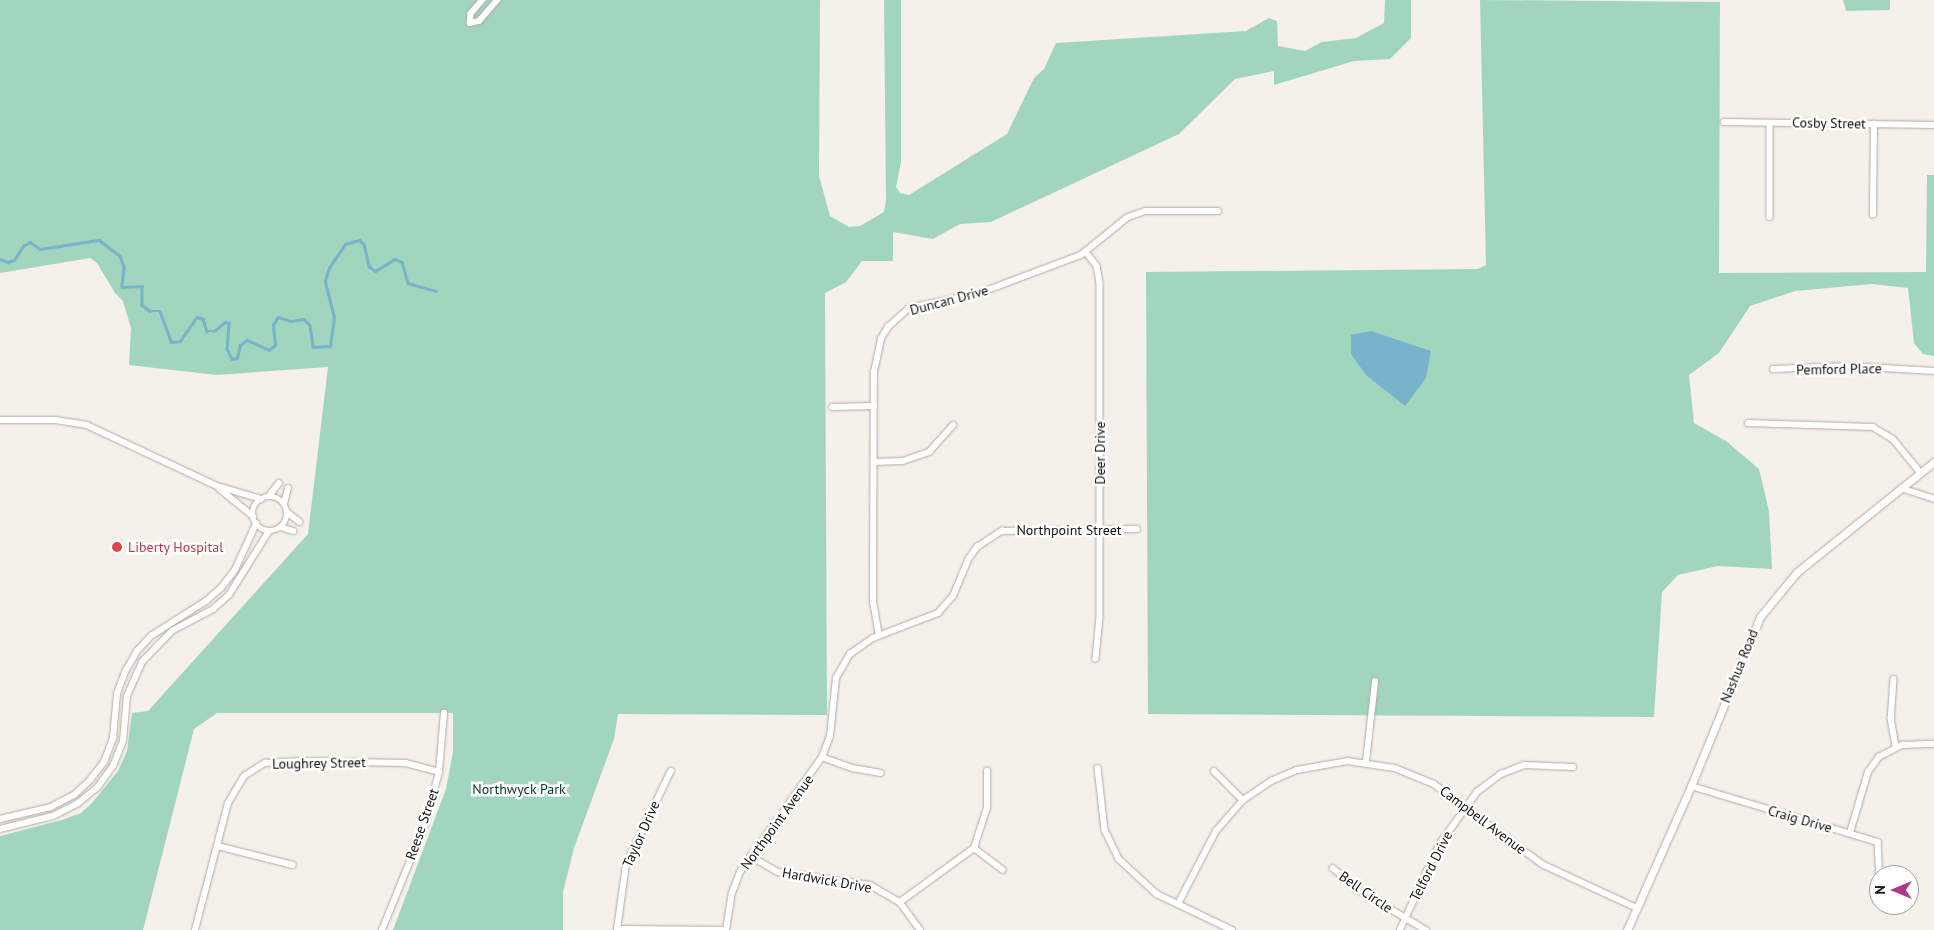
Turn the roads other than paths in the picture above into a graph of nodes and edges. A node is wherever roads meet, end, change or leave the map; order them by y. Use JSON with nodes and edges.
{"nodes":[{"id":1,"x":483,"y":0,"type":"edge"},
{"id":2,"x":497,"y":0,"type":"edge"},
{"id":3,"x":1724,"y":122,"type":"dead end"},
{"id":4,"x":1770,"y":123,"type":"junction"},
{"id":5,"x":1874,"y":124,"type":"junction"},
{"id":6,"x":1934,"y":124,"type":"edge"},
{"id":7,"x":1218,"y":211,"type":"dead end"},
{"id":8,"x":1873,"y":215,"type":"dead end"},
{"id":9,"x":1770,"y":217,"type":"dead end"},
{"id":10,"x":1086,"y":252,"type":"junction"},
{"id":11,"x":1774,"y":369,"type":"dead end"},
{"id":12,"x":1934,"y":371,"type":"edge"},
{"id":13,"x":874,"y":406,"type":"junction"},
{"id":14,"x":832,"y":407,"type":"dead end"},
{"id":15,"x":0,"y":420,"type":"edge"},
{"id":16,"x":1748,"y":423,"type":"dead end"},
{"id":17,"x":953,"y":425,"type":"dead end"},
{"id":18,"x":874,"y":462,"type":"junction"},
{"id":19,"x":1934,"y":462,"type":"edge"},
{"id":20,"x":1921,"y":473,"type":"junction"},
{"id":21,"x":279,"y":483,"type":"dead end"},
{"id":22,"x":217,"y":486,"type":"junction"},
{"id":23,"x":288,"y":488,"type":"dead end"},
{"id":24,"x":1902,"y":488,"type":"junction"},
{"id":25,"x":269,"y":496,"type":"junction"},
{"id":26,"x":261,"y":499,"type":"junction"},
{"id":27,"x":1934,"y":499,"type":"edge"},
{"id":28,"x":284,"y":504,"type":"junction"},
{"id":29,"x":287,"y":512,"type":"junction"},
{"id":30,"x":253,"y":516,"type":"junction"},
{"id":31,"x":300,"y":522,"type":"dead end"},
{"id":32,"x":256,"y":524,"type":"junction"},
{"id":33,"x":281,"y":527,"type":"junction"},
{"id":34,"x":1100,"y":529,"type":"junction"},
{"id":35,"x":1137,"y":530,"type":"dead end"},
{"id":36,"x":269,"y":531,"type":"junction"},
{"id":37,"x":293,"y":531,"type":"dead end"},
{"id":38,"x":879,"y":636,"type":"junction"},
{"id":39,"x":1096,"y":659,"type":"dead end"},
{"id":40,"x":1894,"y":679,"type":"dead end"},
{"id":41,"x":1375,"y":682,"type":"dead end"},
{"id":42,"x":444,"y":713,"type":"dead end"},
{"id":43,"x":832,"y":716,"type":"joint"},
{"id":44,"x":1934,"y":744,"type":"edge"},
{"id":45,"x":1896,"y":746,"type":"junction"},
{"id":46,"x":822,"y":757,"type":"junction"},
{"id":47,"x":1366,"y":762,"type":"junction"},
{"id":48,"x":1573,"y":767,"type":"dead end"},
{"id":49,"x":1098,"y":768,"type":"dead end"},
{"id":50,"x":671,"y":771,"type":"dead end"},
{"id":51,"x":987,"y":771,"type":"dead end"},
{"id":52,"x":1214,"y":771,"type":"dead end"},
{"id":53,"x":439,"y":772,"type":"junction"},
{"id":54,"x":881,"y":773,"type":"dead end"},
{"id":55,"x":1691,"y":786,"type":"junction"},
{"id":56,"x":1243,"y":800,"type":"junction"},
{"id":57,"x":1465,"y":806,"type":"junction"},
{"id":58,"x":0,"y":819,"type":"edge"},
{"id":59,"x":0,"y":829,"type":"edge"},
{"id":60,"x":1850,"y":833,"type":"junction"},
{"id":61,"x":218,"y":846,"type":"junction"},
{"id":62,"x":974,"y":848,"type":"junction"},
{"id":63,"x":750,"y":856,"type":"junction"},
{"id":64,"x":293,"y":865,"type":"dead end"},
{"id":65,"x":1879,"y":865,"type":"edge"},
{"id":66,"x":1333,"y":868,"type":"dead end"},
{"id":67,"x":1003,"y":870,"type":"dead end"},
{"id":68,"x":900,"y":902,"type":"junction"},
{"id":69,"x":1178,"y":904,"type":"junction"},
{"id":70,"x":1637,"y":908,"type":"junction"},
{"id":71,"x":1406,"y":919,"type":"junction"},
{"id":72,"x":617,"y":929,"type":"edge"},
{"id":73,"x":194,"y":930,"type":"edge"},
{"id":74,"x":382,"y":930,"type":"edge"},
{"id":75,"x":726,"y":930,"type":"edge"},
{"id":76,"x":920,"y":930,"type":"edge"},
{"id":77,"x":1232,"y":930,"type":"edge"},
{"id":78,"x":1400,"y":930,"type":"edge"},
{"id":79,"x":1426,"y":930,"type":"edge"},
{"id":80,"x":1627,"y":930,"type":"edge"}],
"edges":[{"from":1,"to":2,"type":"street"},
{"from":3,"to":4,"type":"street","name":"Cosby Street"},
{"from":4,"to":5,"type":"street","name":"Cosby Street"},
{"from":4,"to":9,"type":"street"},
{"from":5,"to":6,"type":"street","name":"Cosby Street"},
{"from":5,"to":8,"type":"street"},
{"from":7,"to":10,"type":"street","name":"Duncan Drive"},
{"from":10,"to":13,"type":"street","name":"Duncan Drive"},
{"from":10,"to":34,"type":"street","name":"Deer Drive"},
{"from":11,"to":12,"type":"street","name":"Pemford Place"},
{"from":13,"to":14,"type":"street"},
{"from":13,"to":18,"type":"street","name":"Duncan Drive"},
{"from":15,"to":22,"type":"street"},
{"from":16,"to":20,"type":"street"},
{"from":17,"to":18,"type":"street"},
{"from":18,"to":38,"type":"street","name":"Duncan Drive"},
{"from":19,"to":20,"type":"street","name":"Nashua Road"},
{"from":20,"to":24,"type":"street","name":"Nashua Road"},
{"from":21,"to":25,"type":"street"},
{"from":22,"to":26,"type":"street"},
{"from":22,"to":30,"type":"street"},
{"from":23,"to":28,"type":"street"},
{"from":24,"to":27,"type":"street"},
{"from":24,"to":55,"type":"street","name":"Nashua Road"},
{"from":25,"to":26,"type":"street"},
{"from":25,"to":28,"type":"street"},
{"from":26,"to":30,"type":"street"},
{"from":28,"to":29,"type":"street"},
{"from":29,"to":31,"type":"street"},
{"from":29,"to":33,"type":"street"},
{"from":30,"to":32,"type":"street"},
{"from":32,"to":36,"type":"street"},
{"from":32,"to":58,"type":"street"},
{"from":33,"to":36,"type":"street"},
{"from":33,"to":37,"type":"street"},
{"from":34,"to":35,"type":"street","name":"Northpoint Street"},
{"from":34,"to":38,"type":"street","name":"Northpoint Street"},
{"from":34,"to":39,"type":"street","name":"Deer Drive"},
{"from":36,"to":59,"type":"street"},
{"from":38,"to":43,"type":"street","name":"Northpoint Street"},
{"from":40,"to":45,"type":"street"},
{"from":41,"to":47,"type":"street"},
{"from":42,"to":53,"type":"street","name":"Reese Street"},
{"from":43,"to":46,"type":"street","name":"Northpoint Avenue"},
{"from":44,"to":45,"type":"street"},
{"from":45,"to":60,"type":"street"},
{"from":46,"to":54,"type":"street"},
{"from":46,"to":63,"type":"street","name":"Northpoint Avenue"},
{"from":47,"to":56,"type":"street","name":"Campbell Avenue"},
{"from":47,"to":57,"type":"street","name":"Campbell Avenue"},
{"from":48,"to":57,"type":"street","name":"Telford Drive"},
{"from":49,"to":69,"type":"street"},
{"from":50,"to":72,"type":"street","name":"Taylor Drive"},
{"from":51,"to":62,"type":"street"},
{"from":52,"to":56,"type":"street"},
{"from":53,"to":61,"type":"street","name":"Loughrey Street"},
{"from":53,"to":74,"type":"street","name":"Reese Street"},
{"from":55,"to":60,"type":"street","name":"Craig Drive"},
{"from":55,"to":70,"type":"street","name":"Nashua Road"},
{"from":56,"to":69,"type":"street","name":"Campbell Avenue"},
{"from":57,"to":70,"type":"street","name":"Campbell Avenue"},
{"from":57,"to":71,"type":"street","name":"Telford Drive"},
{"from":60,"to":65,"type":"street","name":"Craig Drive"},
{"from":61,"to":64,"type":"street"},
{"from":61,"to":73,"type":"street","name":"Loughrey Street"},
{"from":62,"to":67,"type":"street"},
{"from":62,"to":68,"type":"street"},
{"from":63,"to":68,"type":"street","name":"Hardwick Drive"},
{"from":63,"to":75,"type":"street","name":"Northpoint Avenue"},
{"from":66,"to":71,"type":"street","name":"Bell Circle"},
{"from":68,"to":76,"type":"street","name":"Hardwick Drive"},
{"from":69,"to":77,"type":"street"},
{"from":70,"to":80,"type":"street","name":"Nashua Road"},
{"from":71,"to":78,"type":"street","name":"Telford Drive"},
{"from":71,"to":79,"type":"street","name":"Bell Circle"},
{"from":72,"to":75,"type":"street"}]}
